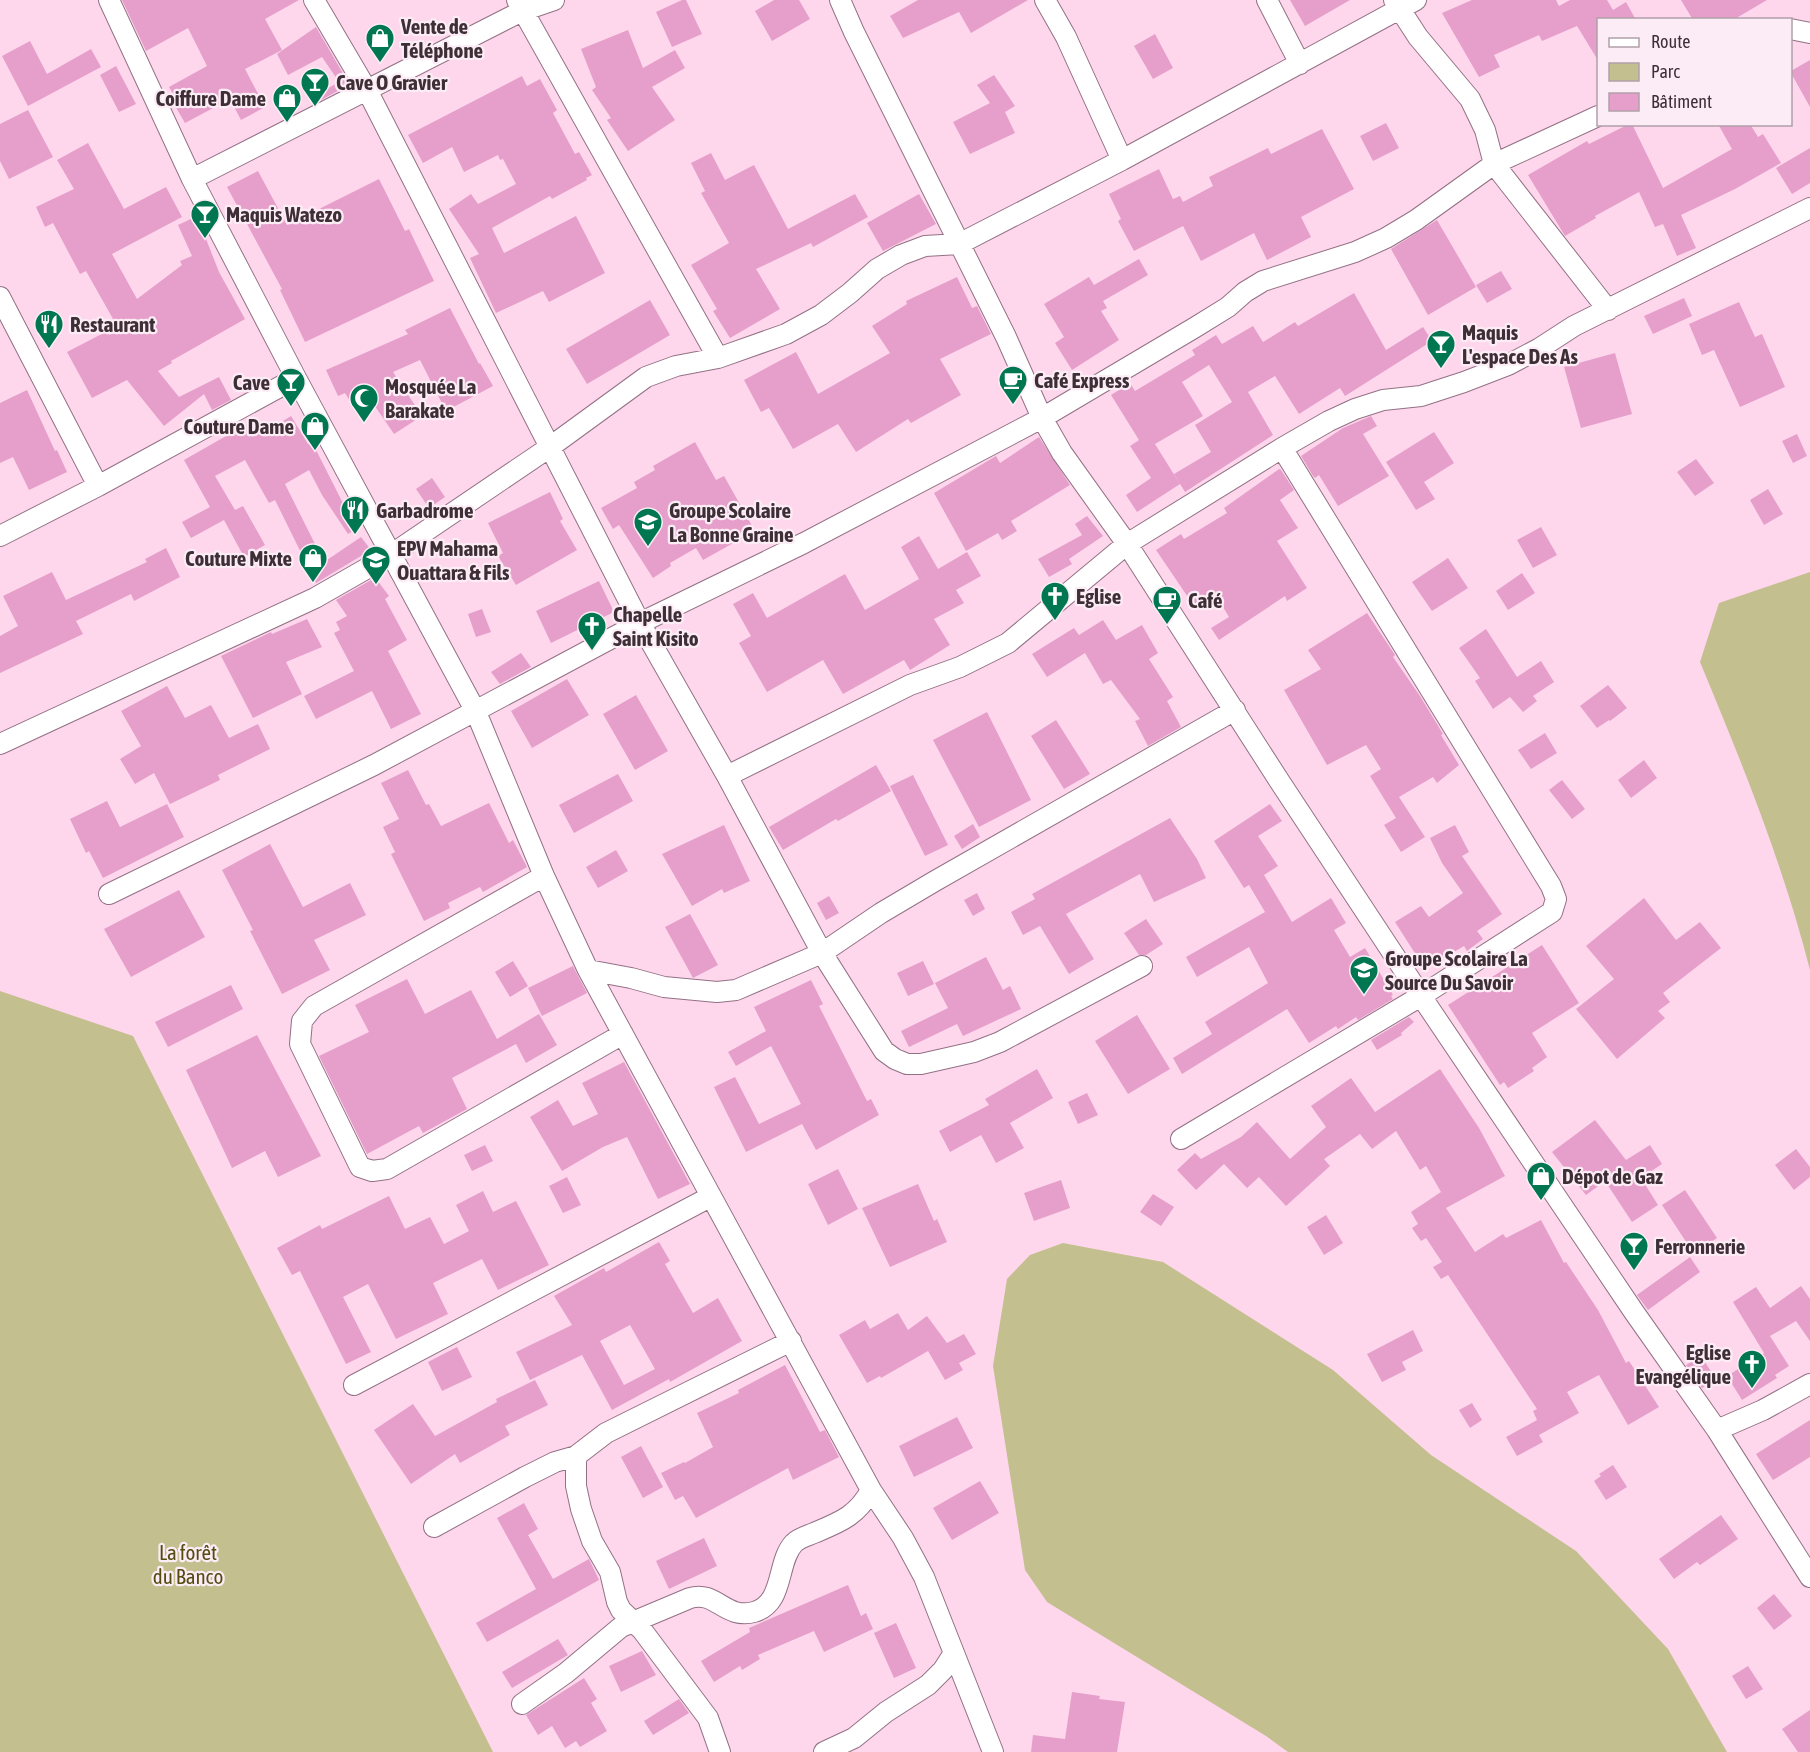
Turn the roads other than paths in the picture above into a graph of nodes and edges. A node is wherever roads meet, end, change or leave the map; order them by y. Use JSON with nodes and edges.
{"nodes":[{"id":1,"x":109,"y":0,"type":"edge"},
{"id":2,"x":314,"y":0,"type":"edge"},
{"id":3,"x":554,"y":0,"type":"edge"},
{"id":4,"x":840,"y":0,"type":"edge"},
{"id":5,"x":1045,"y":0,"type":"edge"},
{"id":6,"x":1267,"y":0,"type":"edge"},
{"id":7,"x":1403,"y":3,"type":"edge"},
{"id":8,"x":520,"y":5,"type":"edge"},
{"id":9,"x":1792,"y":29,"type":"edge"},
{"id":10,"x":1810,"y":33,"type":"edge"},
{"id":11,"x":1300,"y":64,"type":"junction"},
{"id":12,"x":367,"y":90,"type":"junction"},
{"id":13,"x":1597,"y":117,"type":"edge"},
{"id":14,"x":1122,"y":160,"type":"junction"},
{"id":15,"x":1494,"y":164,"type":"junction"},
{"id":16,"x":192,"y":179,"type":"junction"},
{"id":17,"x":1810,"y":208,"type":"edge"},
{"id":18,"x":959,"y":244,"type":"junction"},
{"id":19,"x":0,"y":297,"type":"edge"},
{"id":20,"x":1608,"y":310,"type":"junction"},
{"id":21,"x":7,"y":330,"type":"edge"},
{"id":22,"x":718,"y":358,"type":"junction"},
{"id":23,"x":296,"y":378,"type":"junction"},
{"id":24,"x":1042,"y":418,"type":"junction"},
{"id":25,"x":550,"y":447,"type":"junction"},
{"id":26,"x":1282,"y":448,"type":"junction"},
{"id":27,"x":98,"y":486,"type":"junction"},
{"id":28,"x":0,"y":536,"type":"edge"},
{"id":29,"x":1128,"y":544,"type":"junction"},
{"id":30,"x":392,"y":554,"type":"junction"},
{"id":31,"x":640,"y":623,"type":"junction"},
{"id":32,"x":1235,"y":710,"type":"junction"},
{"id":33,"x":476,"y":712,"type":"junction"},
{"id":34,"x":0,"y":744,"type":"edge"},
{"id":35,"x":728,"y":776,"type":"junction"},
{"id":36,"x":544,"y":876,"type":"junction"},
{"id":37,"x":108,"y":894,"type":"dead end"},
{"id":38,"x":822,"y":953,"type":"junction"},
{"id":39,"x":1142,"y":966,"type":"dead end"},
{"id":40,"x":588,"y":970,"type":"junction"},
{"id":41,"x":1421,"y":996,"type":"junction"},
{"id":42,"x":624,"y":1034,"type":"junction"},
{"id":43,"x":1181,"y":1139,"type":"dead end"},
{"id":44,"x":710,"y":1197,"type":"junction"},
{"id":45,"x":791,"y":1341,"type":"junction"},
{"id":46,"x":1810,"y":1384,"type":"edge"},
{"id":47,"x":354,"y":1385,"type":"dead end"},
{"id":48,"x":1718,"y":1430,"type":"junction"},
{"id":49,"x":576,"y":1456,"type":"junction"},
{"id":50,"x":871,"y":1490,"type":"junction"},
{"id":51,"x":434,"y":1527,"type":"dead end"},
{"id":52,"x":1804,"y":1554,"type":"edge"},
{"id":53,"x":1810,"y":1577,"type":"edge"},
{"id":54,"x":634,"y":1621,"type":"junction"},
{"id":55,"x":954,"y":1653,"type":"junction"},
{"id":56,"x":522,"y":1704,"type":"dead end"},
{"id":57,"x":720,"y":1752,"type":"edge"},
{"id":58,"x":824,"y":1752,"type":"edge"},
{"id":59,"x":993,"y":1752,"type":"edge"}],
"edges":[{"from":1,"to":16,"type":"street"},
{"from":2,"to":12,"type":"street"},
{"from":3,"to":8,"type":"street"},
{"from":4,"to":18,"type":"street"},
{"from":5,"to":14,"type":"street"},
{"from":6,"to":11,"type":"street"},
{"from":7,"to":11,"type":"street"},
{"from":7,"to":15,"type":"street"},
{"from":8,"to":12,"type":"street"},
{"from":8,"to":22,"type":"street"},
{"from":9,"to":10,"type":"street"},
{"from":11,"to":14,"type":"street"},
{"from":12,"to":16,"type":"street"},
{"from":12,"to":25,"type":"street"},
{"from":13,"to":15,"type":"street"},
{"from":14,"to":18,"type":"street"},
{"from":15,"to":20,"type":"street"},
{"from":15,"to":24,"type":"street"},
{"from":16,"to":23,"type":"street"},
{"from":17,"to":20,"type":"street"},
{"from":18,"to":22,"type":"street"},
{"from":18,"to":24,"type":"street"},
{"from":19,"to":21,"type":"street"},
{"from":20,"to":26,"type":"street"},
{"from":21,"to":27,"type":"street"},
{"from":22,"to":25,"type":"street"},
{"from":23,"to":27,"type":"street"},
{"from":23,"to":30,"type":"street"},
{"from":24,"to":29,"type":"street"},
{"from":24,"to":31,"type":"street"},
{"from":25,"to":30,"type":"street"},
{"from":25,"to":31,"type":"street"},
{"from":26,"to":29,"type":"street"},
{"from":26,"to":41,"type":"street"},
{"from":27,"to":28,"type":"street"},
{"from":29,"to":32,"type":"street"},
{"from":29,"to":35,"type":"street"},
{"from":30,"to":33,"type":"street"},
{"from":30,"to":34,"type":"street"},
{"from":31,"to":33,"type":"street"},
{"from":31,"to":35,"type":"street"},
{"from":32,"to":38,"type":"street"},
{"from":32,"to":41,"type":"street"},
{"from":33,"to":36,"type":"street"},
{"from":33,"to":37,"type":"street"},
{"from":35,"to":38,"type":"street"},
{"from":36,"to":40,"type":"street"},
{"from":36,"to":42,"type":"street"},
{"from":38,"to":39,"type":"street"},
{"from":38,"to":40,"type":"street"},
{"from":40,"to":42,"type":"street"},
{"from":41,"to":43,"type":"street"},
{"from":41,"to":48,"type":"street"},
{"from":42,"to":44,"type":"street"},
{"from":44,"to":45,"type":"street"},
{"from":44,"to":47,"type":"street"},
{"from":45,"to":49,"type":"street"},
{"from":45,"to":50,"type":"street"},
{"from":46,"to":48,"type":"street"},
{"from":48,"to":52,"type":"street"},
{"from":49,"to":51,"type":"street"},
{"from":49,"to":54,"type":"street"},
{"from":50,"to":54,"type":"street"},
{"from":50,"to":55,"type":"street"},
{"from":52,"to":53,"type":"street"},
{"from":54,"to":56,"type":"street"},
{"from":54,"to":57,"type":"street"},
{"from":55,"to":58,"type":"street"},
{"from":55,"to":59,"type":"street"}]}
